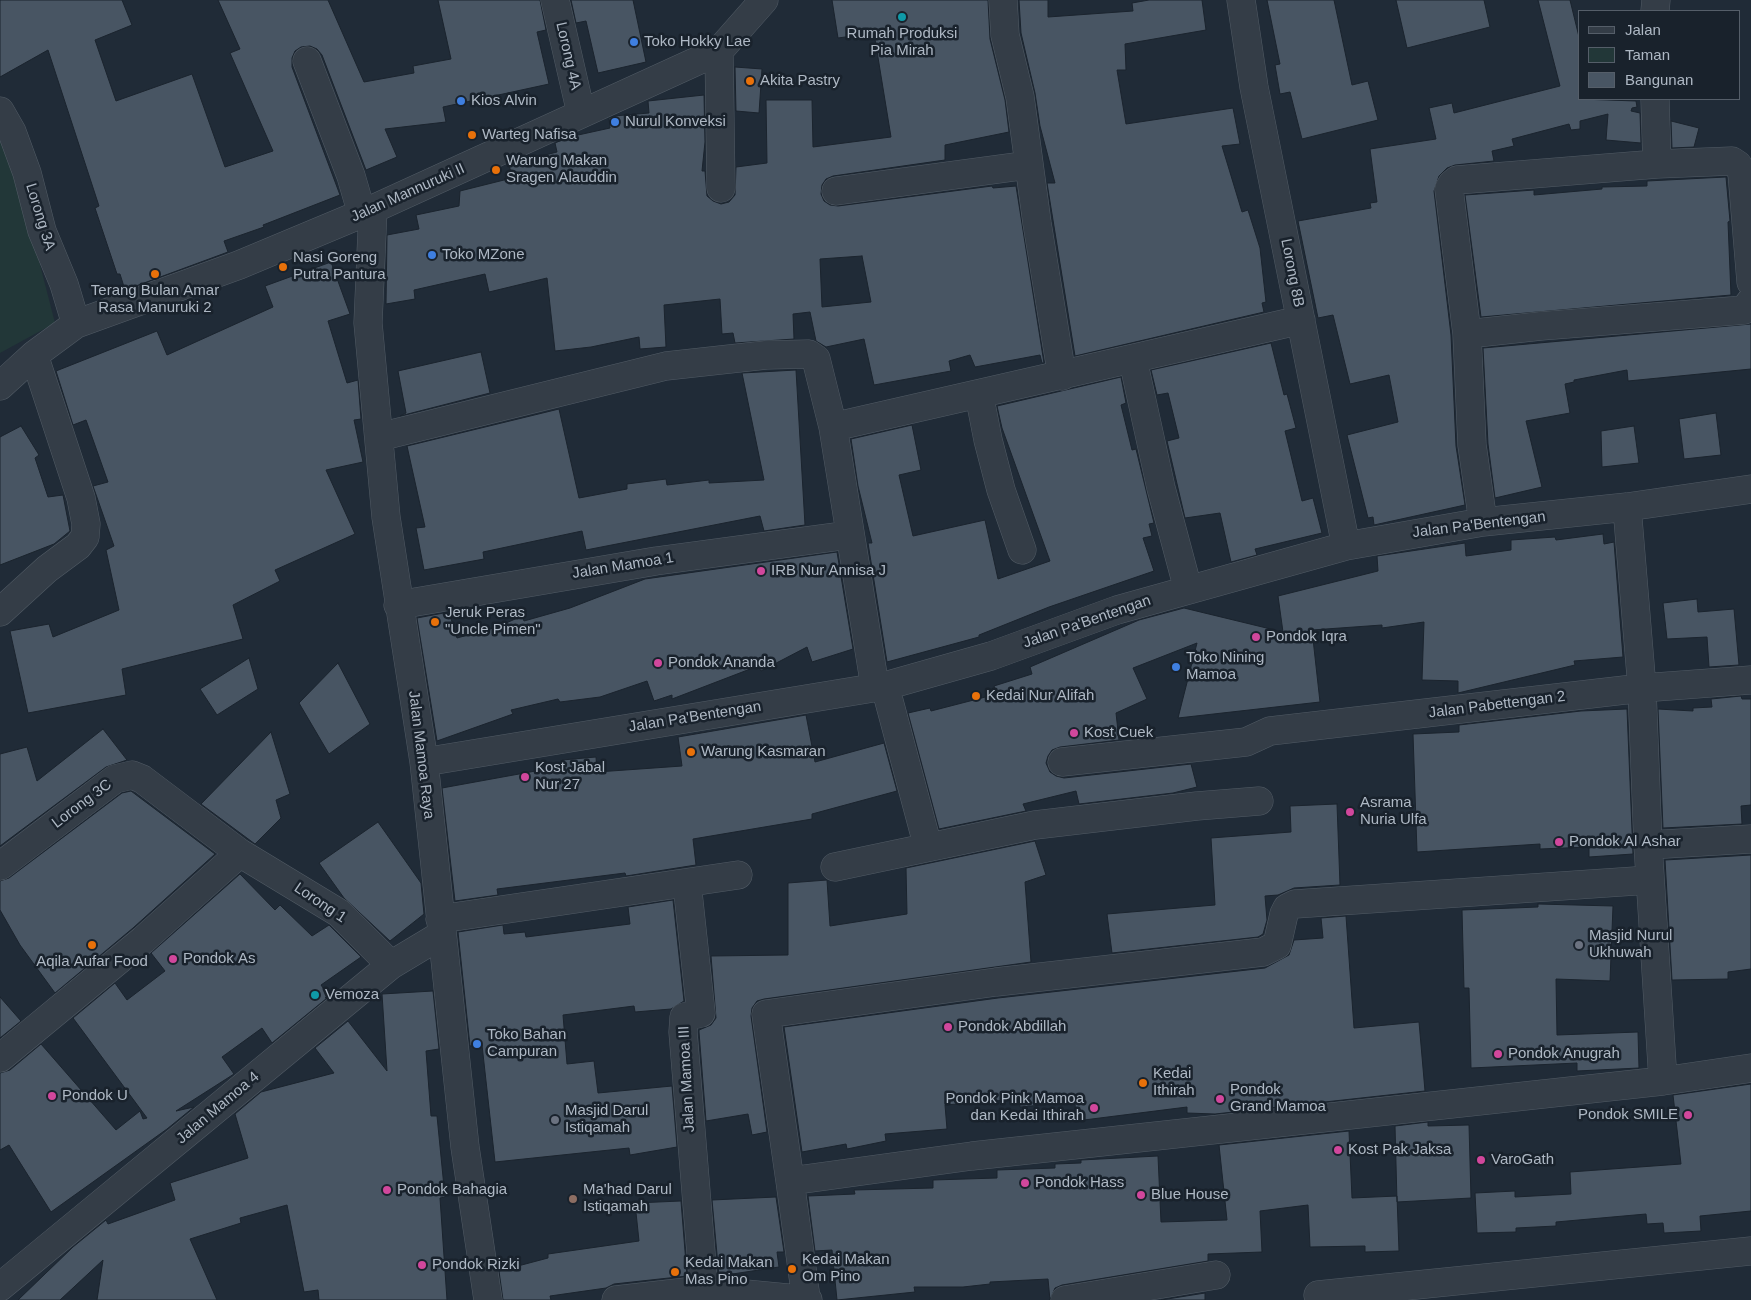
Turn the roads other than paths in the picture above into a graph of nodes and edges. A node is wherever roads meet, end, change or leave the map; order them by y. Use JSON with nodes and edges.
{"nodes":[{"id":1,"x":556,"y":0,"type":"edge"},
{"id":2,"x":764,"y":0,"type":"edge"},
{"id":3,"x":1003,"y":0,"type":"edge"},
{"id":4,"x":1241,"y":0,"type":"edge"},
{"id":5,"x":719,"y":51,"type":"junction"},
{"id":6,"x":307,"y":61,"type":"dead end"},
{"id":7,"x":1656,"y":100,"type":"edge"},
{"id":8,"x":0,"y":111,"type":"edge"},
{"id":9,"x":581,"y":113,"type":"junction"},
{"id":10,"x":1657,"y":164,"type":"junction"},
{"id":11,"x":1028,"y":165,"type":"junction"},
{"id":12,"x":721,"y":188,"type":"dead end"},
{"id":13,"x":836,"y":191,"type":"dead end"},
{"id":14,"x":367,"y":212,"type":"junction"},
{"id":15,"x":1751,"y":282,"type":"edge"},
{"id":16,"x":1751,"y":301,"type":"edge"},
{"id":17,"x":1301,"y":320,"type":"junction"},
{"id":18,"x":76,"y":324,"type":"junction"},
{"id":19,"x":1467,"y":334,"type":"junction"},
{"id":20,"x":34,"y":355,"type":"junction"},
{"id":21,"x":1133,"y":360,"type":"junction"},
{"id":22,"x":1062,"y":376,"type":"junction"},
{"id":23,"x":0,"y":386,"type":"edge"},
{"id":24,"x":979,"y":394,"type":"junction"},
{"id":25,"x":833,"y":427,"type":"junction"},
{"id":26,"x":379,"y":437,"type":"junction"},
{"id":27,"x":1751,"y":489,"type":"edge"},
{"id":28,"x":1627,"y":508,"type":"junction"},
{"id":29,"x":1483,"y":522,"type":"junction"},
{"id":30,"x":849,"y":535,"type":"junction"},
{"id":31,"x":1346,"y":546,"type":"junction"},
{"id":32,"x":1022,"y":550,"type":"dead end"},
{"id":33,"x":1188,"y":589,"type":"junction"},
{"id":34,"x":398,"y":605,"type":"junction"},
{"id":35,"x":0,"y":612,"type":"edge"},
{"id":36,"x":1751,"y":680,"type":"edge"},
{"id":37,"x":880,"y":687,"type":"junction"},
{"id":38,"x":1642,"y":688,"type":"junction"},
{"id":39,"x":424,"y":762,"type":"junction"},
{"id":40,"x":1062,"y":762,"type":"dead end"},
{"id":41,"x":1258,"y":801,"type":"dead end"},
{"id":42,"x":1751,"y":839,"type":"edge"},
{"id":43,"x":1648,"y":845,"type":"junction"},
{"id":44,"x":928,"y":846,"type":"junction"},
{"id":45,"x":240,"y":853,"type":"junction"},
{"id":46,"x":0,"y":866,"type":"edge"},
{"id":47,"x":835,"y":867,"type":"dead end"},
{"id":48,"x":738,"y":875,"type":"dead end"},
{"id":49,"x":1650,"y":880,"type":"junction"},
{"id":50,"x":687,"y":883,"type":"junction"},
{"id":51,"x":440,"y":927,"type":"junction"},
{"id":52,"x":391,"y":964,"type":"junction"},
{"id":53,"x":0,"y":1058,"type":"edge"},
{"id":54,"x":1751,"y":1068,"type":"edge"},
{"id":55,"x":1664,"y":1081,"type":"junction"},
{"id":56,"x":790,"y":1181,"type":"junction"},
{"id":57,"x":1751,"y":1250,"type":"edge"},
{"id":58,"x":1216,"y":1275,"type":"dead end"},
{"id":59,"x":0,"y":1287,"type":"edge"},
{"id":60,"x":711,"y":1293,"type":"edge"},
{"id":61,"x":807,"y":1299,"type":"edge"},
{"id":62,"x":488,"y":1300,"type":"edge"},
{"id":63,"x":616,"y":1300,"type":"edge"},
{"id":64,"x":1064,"y":1300,"type":"edge"},
{"id":65,"x":1319,"y":1300,"type":"edge"}],
"edges":[{"from":1,"to":9,"type":"street","name":"Lorong 4A"},
{"from":2,"to":5,"type":"street","name":"Jalan Mannuruki II"},
{"from":3,"to":11,"type":"street"},
{"from":4,"to":17,"type":"street","name":"Lorong 8B"},
{"from":5,"to":9,"type":"street","name":"Jalan Mannuruki II"},
{"from":5,"to":12,"type":"street"},
{"from":6,"to":14,"type":"street","name":"Jalan Mamoa Raya"},
{"from":7,"to":10,"type":"street"},
{"from":8,"to":18,"type":"street","name":"Lorong 3A"},
{"from":9,"to":14,"type":"street","name":"Jalan Mannuruki II"},
{"from":10,"to":15,"type":"street"},
{"from":10,"to":19,"type":"street"},
{"from":11,"to":13,"type":"street"},
{"from":11,"to":22,"type":"street"},
{"from":14,"to":18,"type":"street","name":"Jalan Mannuruki II"},
{"from":14,"to":26,"type":"street","name":"Jalan Mamoa Raya"},
{"from":16,"to":19,"type":"street"},
{"from":17,"to":21,"type":"street"},
{"from":17,"to":31,"type":"street","name":"Lorong 8B"},
{"from":18,"to":20,"type":"street","name":"Jalan Mannuruki II"},
{"from":19,"to":29,"type":"street"},
{"from":20,"to":23,"type":"street","name":"Jalan Mannuruki II"},
{"from":20,"to":35,"type":"street"},
{"from":21,"to":22,"type":"street"},
{"from":21,"to":33,"type":"street"},
{"from":22,"to":24,"type":"street"},
{"from":24,"to":25,"type":"street"},
{"from":24,"to":32,"type":"street"},
{"from":25,"to":26,"type":"street"},
{"from":25,"to":30,"type":"street"},
{"from":26,"to":34,"type":"street","name":"Jalan Mamoa Raya"},
{"from":27,"to":28,"type":"street","name":"Jalan Pa'Bentengan"},
{"from":28,"to":29,"type":"street","name":"Jalan Pa'Bentengan"},
{"from":28,"to":38,"type":"street"},
{"from":29,"to":31,"type":"street","name":"Jalan Pa'Bentengan"},
{"from":30,"to":34,"type":"street","name":"Jalan Mamoa 1"},
{"from":30,"to":37,"type":"street"},
{"from":31,"to":33,"type":"street","name":"Jalan Pa'Bentengan"},
{"from":33,"to":37,"type":"street","name":"Jalan Pa'Bentengan"},
{"from":34,"to":39,"type":"street","name":"Jalan Mamoa Raya"},
{"from":36,"to":38,"type":"street","name":"Jalan Pabettengan 2"},
{"from":37,"to":39,"type":"street","name":"Jalan Pa'Bentengan"},
{"from":37,"to":44,"type":"street"},
{"from":38,"to":40,"type":"street","name":"Jalan Pabettengan 2"},
{"from":38,"to":43,"type":"street"},
{"from":39,"to":51,"type":"street","name":"Jalan Mamoa Raya"},
{"from":41,"to":44,"type":"street"},
{"from":42,"to":43,"type":"street"},
{"from":43,"to":49,"type":"street"},
{"from":44,"to":47,"type":"street"},
{"from":45,"to":46,"type":"street","name":"Lorong 3C"},
{"from":45,"to":52,"type":"street","name":"Lorong 1"},
{"from":45,"to":53,"type":"street"},
{"from":48,"to":50,"type":"street"},
{"from":49,"to":55,"type":"street"},
{"from":49,"to":56,"type":"street"},
{"from":50,"to":51,"type":"street"},
{"from":50,"to":60,"type":"street","name":"Jalan Mamoa III"},
{"from":51,"to":52,"type":"street","name":"Jalan Mamoa 4"},
{"from":51,"to":62,"type":"street","name":"Jalan Mamoa Raya"},
{"from":52,"to":59,"type":"street","name":"Jalan Mamoa 4"},
{"from":54,"to":55,"type":"street"},
{"from":55,"to":56,"type":"street"},
{"from":56,"to":61,"type":"street"},
{"from":57,"to":65,"type":"street"},
{"from":58,"to":64,"type":"street"},
{"from":60,"to":61,"type":"street"},
{"from":60,"to":63,"type":"street"}]}
